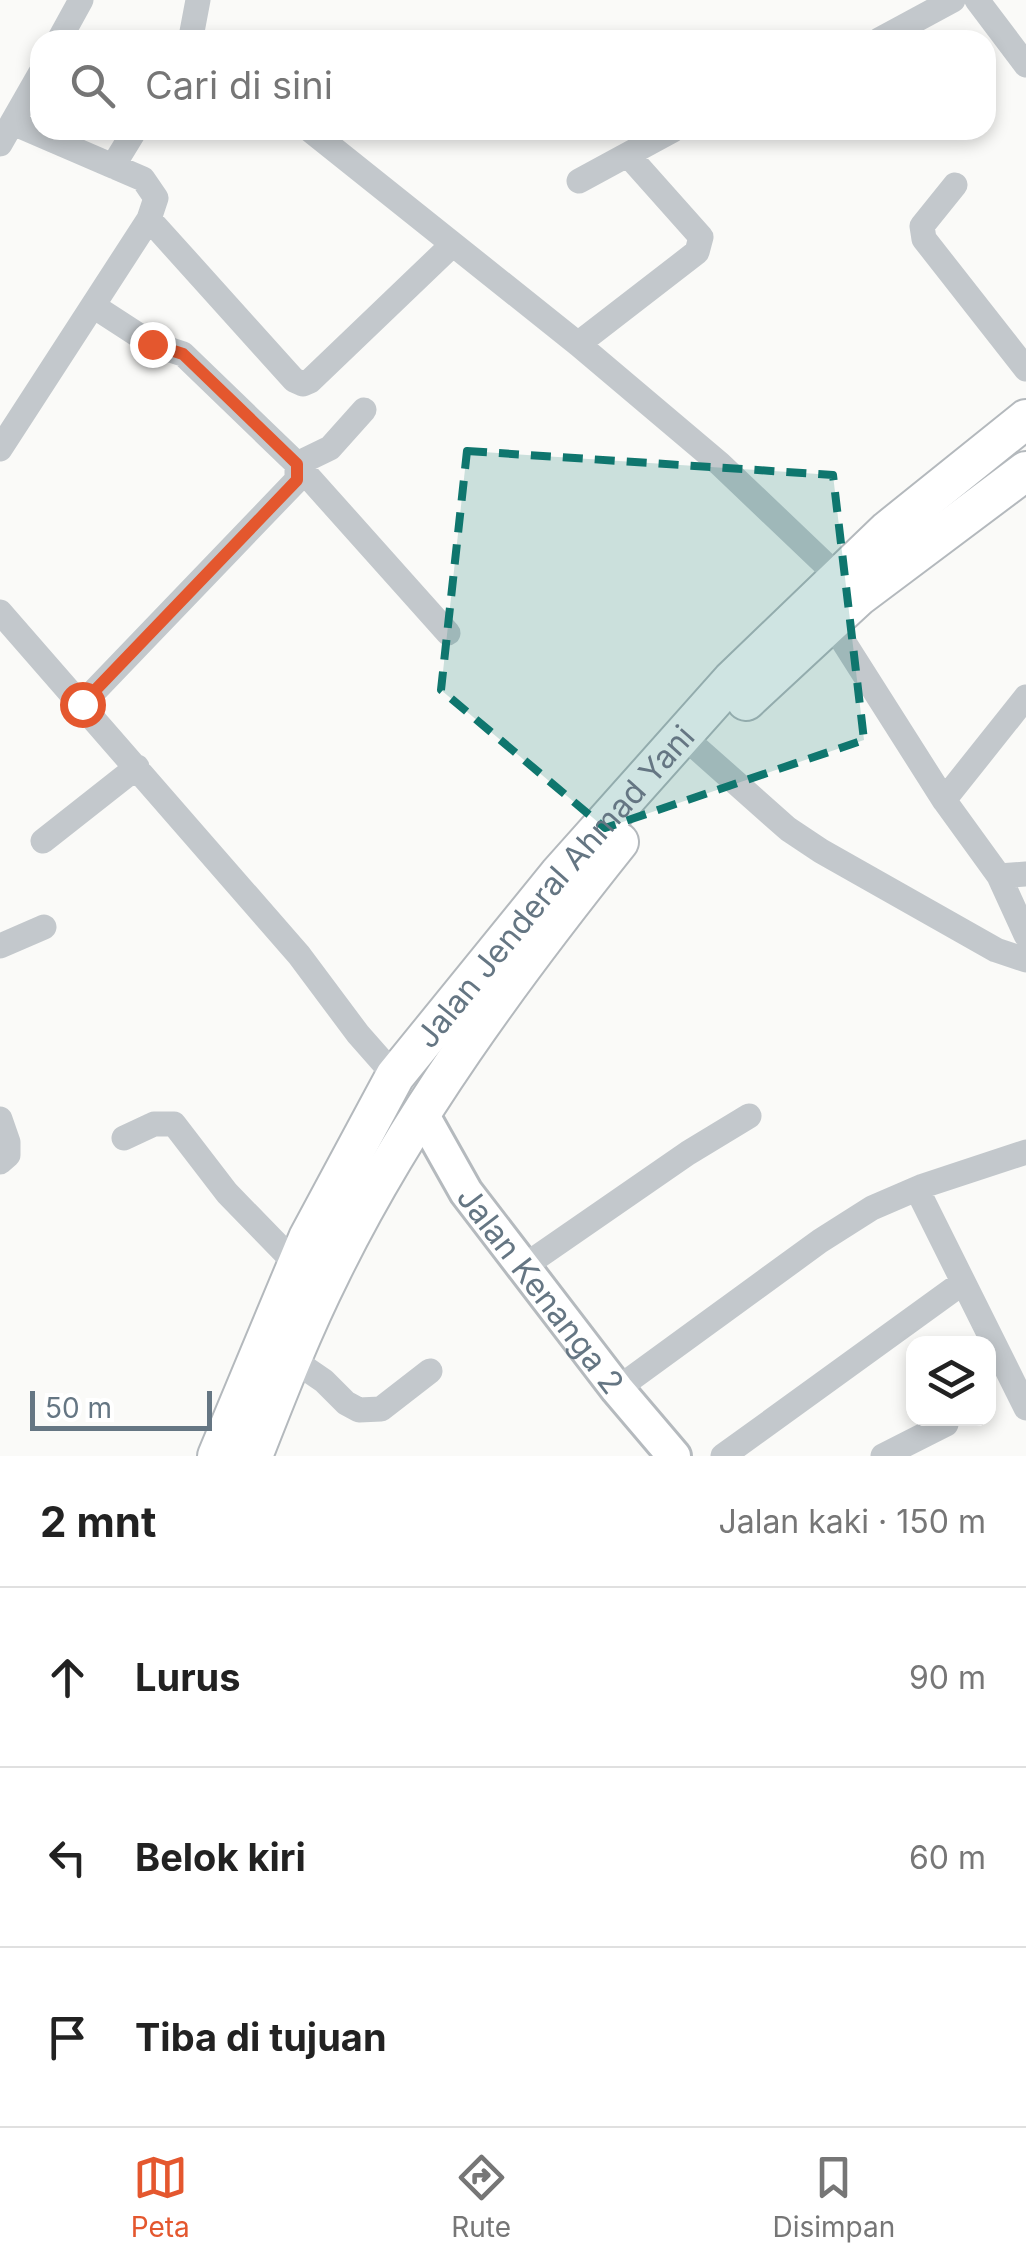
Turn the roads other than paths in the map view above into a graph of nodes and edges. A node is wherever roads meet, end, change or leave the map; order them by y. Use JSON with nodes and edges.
{"nodes":[{"id":1,"x":198,"y":0,"type":"edge"},
{"id":2,"x":953,"y":0,"type":"edge"},
{"id":3,"x":976,"y":0,"type":"edge"},
{"id":4,"x":69,"y":4,"type":"edge"},
{"id":5,"x":62,"y":30,"type":"edge"},
{"id":6,"x":193,"y":30,"type":"edge"},
{"id":7,"x":898,"y":30,"type":"edge"},
{"id":8,"x":1026,"y":65,"type":"edge"},
{"id":9,"x":30,"y":92,"type":"edge"},
{"id":10,"x":7,"y":134,"type":"edge"},
{"id":11,"x":129,"y":140,"type":"edge"},
{"id":12,"x":322,"y":140,"type":"edge"},
{"id":13,"x":656,"y":140,"type":"edge"},
{"id":14,"x":628,"y":155,"type":"junction"},
{"id":15,"x":113,"y":166,"type":"junction"},
{"id":16,"x":579,"y":181,"type":"dead end"},
{"id":17,"x":956,"y":185,"type":"dead end"},
{"id":18,"x":150,"y":219,"type":"junction"},
{"id":19,"x":452,"y":245,"type":"junction"},
{"id":20,"x":94,"y":307,"type":"junction"},
{"id":21,"x":578,"y":344,"type":"junction"},
{"id":22,"x":1026,"y":368,"type":"edge"},
{"id":23,"x":364,"y":410,"type":"dead end"},
{"id":24,"x":1026,"y":420,"type":"edge"},
{"id":25,"x":0,"y":449,"type":"edge"},
{"id":26,"x":297,"y":464,"type":"junction"},
{"id":27,"x":1026,"y":471,"type":"edge"},
{"id":28,"x":835,"y":598,"type":"junction"},
{"id":29,"x":0,"y":612,"type":"edge"},
{"id":30,"x":448,"y":634,"type":"dead end"},
{"id":31,"x":1026,"y":698,"type":"edge"},
{"id":32,"x":82,"y":704,"type":"junction"},
{"id":33,"x":699,"y":750,"type":"junction"},
{"id":34,"x":137,"y":767,"type":"junction"},
{"id":35,"x":944,"y":800,"type":"junction"},
{"id":36,"x":43,"y":841,"type":"dead end"},
{"id":37,"x":1026,"y":874,"type":"edge"},
{"id":38,"x":999,"y":876,"type":"junction"},
{"id":39,"x":44,"y":927,"type":"dead end"},
{"id":40,"x":1026,"y":934,"type":"edge"},
{"id":41,"x":0,"y":946,"type":"edge"},
{"id":42,"x":1026,"y":960,"type":"edge"},
{"id":43,"x":395,"y":1076,"type":"junction"},
{"id":44,"x":421,"y":1112,"type":"junction"},
{"id":45,"x":749,"y":1116,"type":"dead end"},
{"id":46,"x":0,"y":1119,"type":"edge"},
{"id":47,"x":124,"y":1138,"type":"dead end"},
{"id":48,"x":1026,"y":1152,"type":"edge"},
{"id":49,"x":0,"y":1162,"type":"edge"},
{"id":50,"x":917,"y":1189,"type":"junction"},
{"id":51,"x":297,"y":1265,"type":"junction"},
{"id":52,"x":523,"y":1267,"type":"junction"},
{"id":53,"x":962,"y":1284,"type":"junction"},
{"id":54,"x":292,"y":1359,"type":"junction"},
{"id":55,"x":430,"y":1371,"type":"dead end"},
{"id":56,"x":617,"y":1388,"type":"junction"},
{"id":57,"x":1026,"y":1408,"type":"edge"},
{"id":58,"x":942,"y":1426,"type":"edge"},
{"id":59,"x":659,"y":1451,"type":"edge"},
{"id":60,"x":217,"y":1456,"type":"edge"},
{"id":61,"x":253,"y":1456,"type":"edge"},
{"id":62,"x":723,"y":1456,"type":"edge"},
{"id":63,"x":883,"y":1456,"type":"edge"}],
"edges":[{"from":1,"to":6,"type":"street"},
{"from":2,"to":7,"type":"street"},
{"from":3,"to":8,"type":"street"},
{"from":4,"to":5,"type":"street"},
{"from":9,"to":10,"type":"street"},
{"from":10,"to":15,"type":"street"},
{"from":11,"to":15,"type":"street"},
{"from":12,"to":19,"type":"street"},
{"from":13,"to":14,"type":"street"},
{"from":14,"to":16,"type":"street"},
{"from":14,"to":21,"type":"street"},
{"from":15,"to":18,"type":"street"},
{"from":17,"to":22,"type":"street"},
{"from":18,"to":19,"type":"street"},
{"from":18,"to":20,"type":"street"},
{"from":19,"to":21,"type":"street"},
{"from":20,"to":25,"type":"street"},
{"from":20,"to":26,"type":"street"},
{"from":21,"to":28,"type":"street"},
{"from":23,"to":26,"type":"street"},
{"from":24,"to":28,"type":"highway","name":"Jalan Jenderal Ahmad Yani"},
{"from":26,"to":30,"type":"street"},
{"from":26,"to":32,"type":"street"},
{"from":27,"to":28,"type":"highway","name":"Jalan Jenderal Ahmad Yani"},
{"from":28,"to":33,"type":"highway","name":"Jalan Jenderal Ahmad Yani"},
{"from":28,"to":35,"type":"street"},
{"from":28,"to":43,"type":"highway","name":"Jalan Jenderal Ahmad Yani"},
{"from":29,"to":32,"type":"street"},
{"from":31,"to":35,"type":"street"},
{"from":32,"to":34,"type":"street"},
{"from":33,"to":42,"type":"street"},
{"from":33,"to":44,"type":"highway","name":"Jalan Jenderal Ahmad Yani"},
{"from":34,"to":36,"type":"street"},
{"from":34,"to":43,"type":"street"},
{"from":35,"to":38,"type":"street"},
{"from":37,"to":38,"type":"street"},
{"from":38,"to":40,"type":"street"},
{"from":39,"to":41,"type":"street"},
{"from":43,"to":44,"type":"highway"},
{"from":43,"to":51,"type":"highway","name":"Jalan Jenderal Ahmad Yani"},
{"from":44,"to":52,"type":"main road","name":"Jalan Kenanga 2"},
{"from":44,"to":54,"type":"highway","name":"Jalan Jenderal Ahmad Yani"},
{"from":45,"to":52,"type":"street"},
{"from":46,"to":49,"type":"street"},
{"from":47,"to":51,"type":"street"},
{"from":48,"to":50,"type":"street"},
{"from":50,"to":53,"type":"street"},
{"from":50,"to":56,"type":"street"},
{"from":51,"to":60,"type":"highway","name":"Jalan Jenderal Ahmad Yani"},
{"from":52,"to":56,"type":"main road","name":"Jalan Kenanga 2"},
{"from":53,"to":57,"type":"street"},
{"from":53,"to":62,"type":"street"},
{"from":54,"to":55,"type":"street"},
{"from":54,"to":61,"type":"highway","name":"Jalan Jenderal Ahmad Yani"},
{"from":56,"to":59,"type":"main road","name":"Jalan Kenanga 2"},
{"from":58,"to":63,"type":"street"}]}
